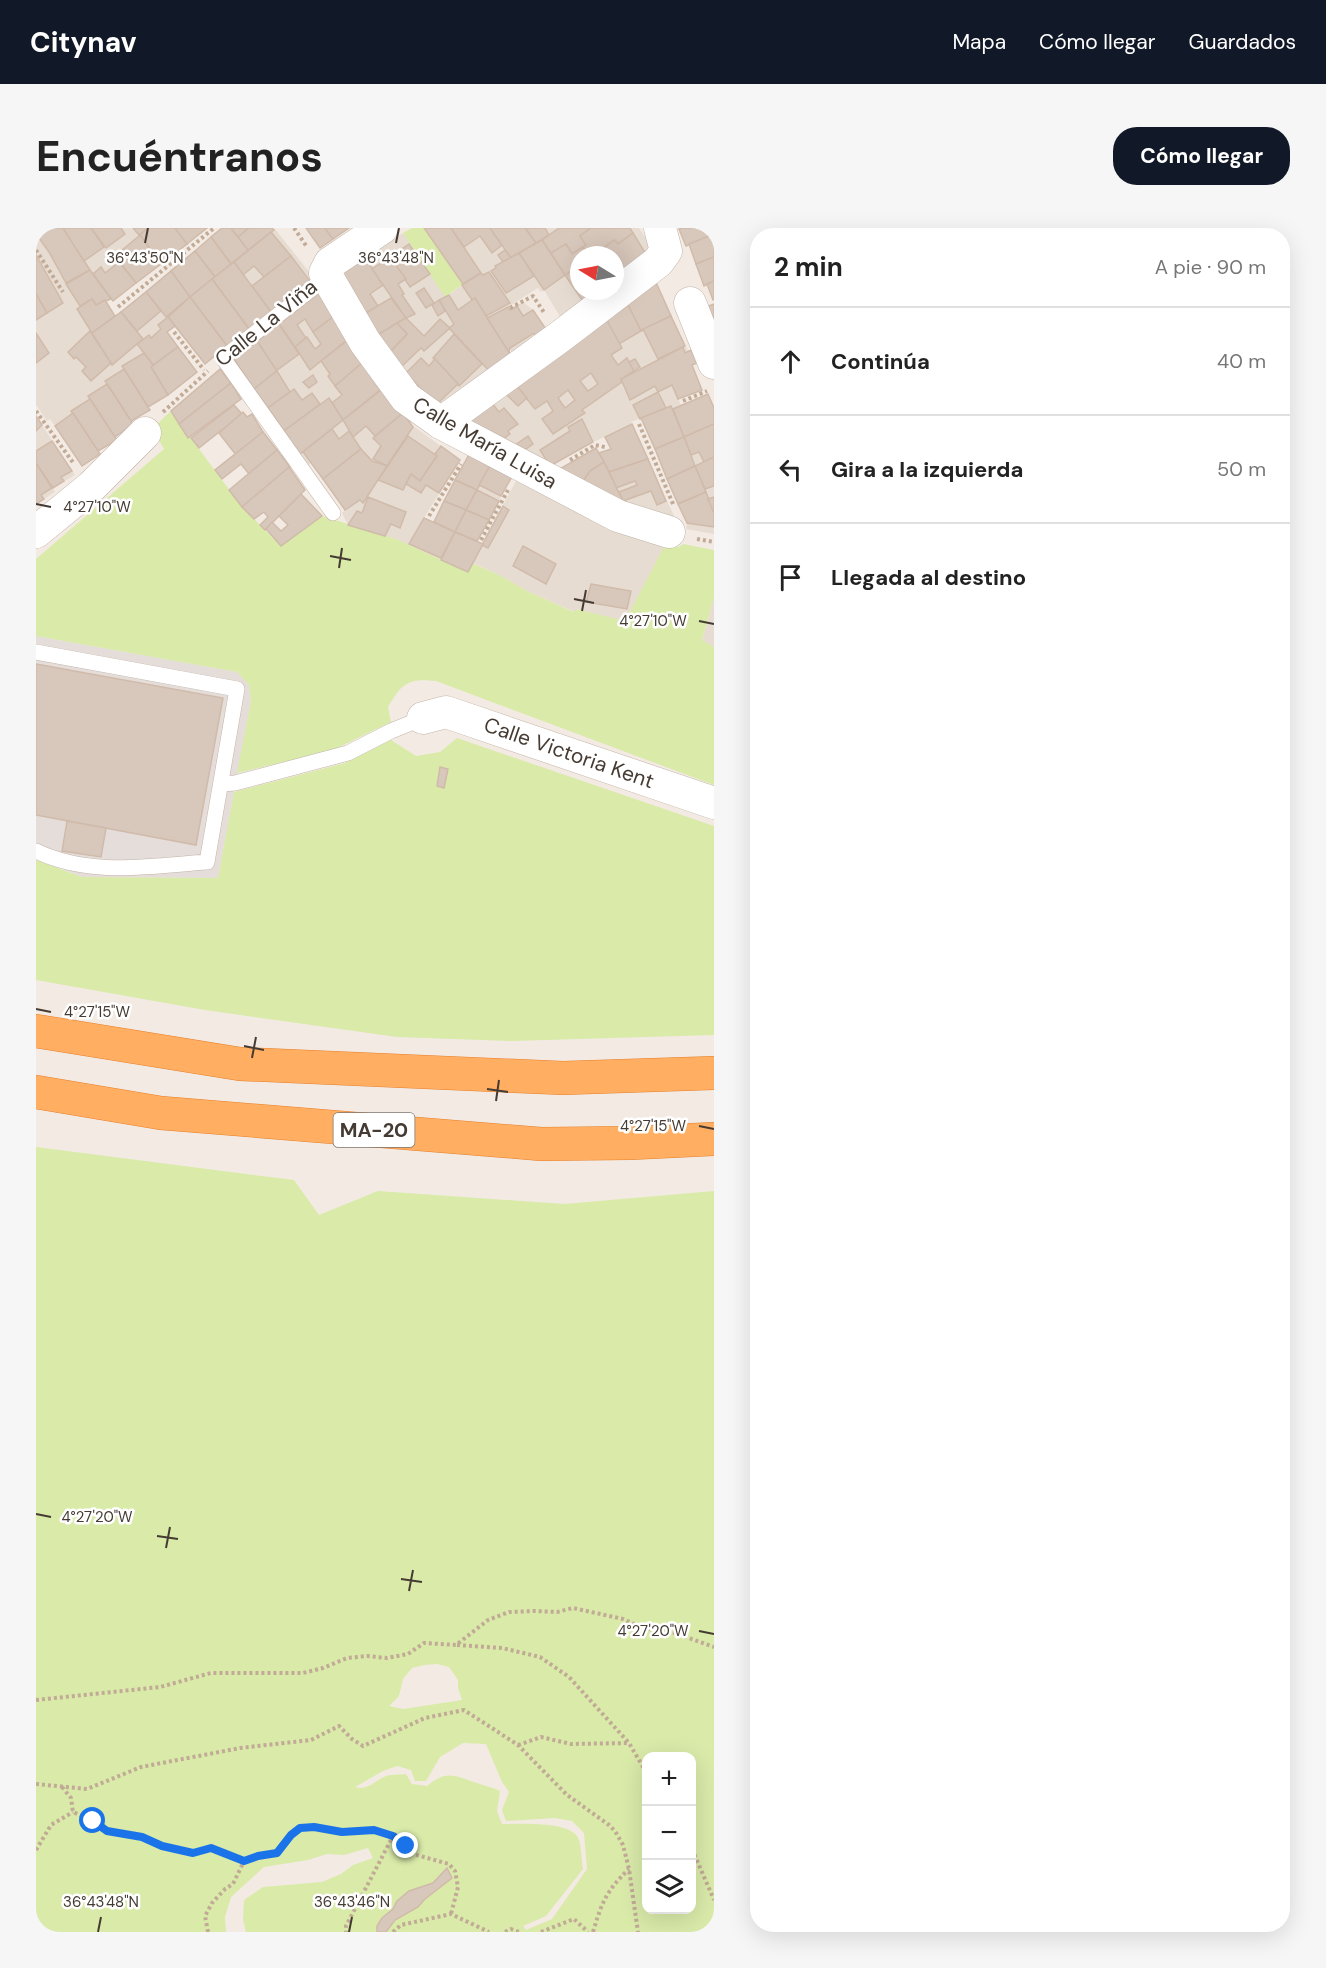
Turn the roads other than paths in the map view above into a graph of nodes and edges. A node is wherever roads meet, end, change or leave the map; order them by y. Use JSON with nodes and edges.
{"nodes":[{"id":1,"x":382,"y":228,"type":"edge"},
{"id":2,"x":663,"y":239,"type":"edge"},
{"id":3,"x":325,"y":273,"type":"junction"},
{"id":4,"x":690,"y":303,"type":"dead end"},
{"id":5,"x":714,"y":363,"type":"edge"},
{"id":6,"x":441,"y":423,"type":"junction"},
{"id":7,"x":145,"y":433,"type":"road end"},
{"id":8,"x":333,"y":513,"type":"dead end"},
{"id":9,"x":672,"y":520,"type":"road end"},
{"id":10,"x":36,"y":532,"type":"edge"},
{"id":11,"x":36,"y":652,"type":"edge"},
{"id":12,"x":423,"y":718,"type":"joint"},
{"id":13,"x":221,"y":784,"type":"junction"},
{"id":14,"x":714,"y":803,"type":"edge"},
{"id":15,"x":36,"y":851,"type":"edge"},
{"id":16,"x":36,"y":1031,"type":"edge"},
{"id":17,"x":714,"y":1073,"type":"edge"},
{"id":18,"x":36,"y":1092,"type":"edge"},
{"id":19,"x":714,"y":1139,"type":"edge"}],
"edges":[{"from":1,"to":3,"type":"street"},
{"from":2,"to":6,"type":"street"},
{"from":3,"to":6,"type":"street","name":"Calle María Luisa"},
{"from":3,"to":8,"type":"lane","name":"Calle La Viña"},
{"from":4,"to":5,"type":"street"},
{"from":6,"to":9,"type":"street","name":"Calle María Luisa"},
{"from":7,"to":10,"type":"street"},
{"from":11,"to":13,"type":"lane"},
{"from":12,"to":13,"type":"lane"},
{"from":12,"to":14,"type":"street","name":"Calle Victoria Kent"},
{"from":13,"to":15,"type":"lane"},
{"from":16,"to":17,"type":"highway"},
{"from":18,"to":19,"type":"highway","number":"MA-20"}]}
